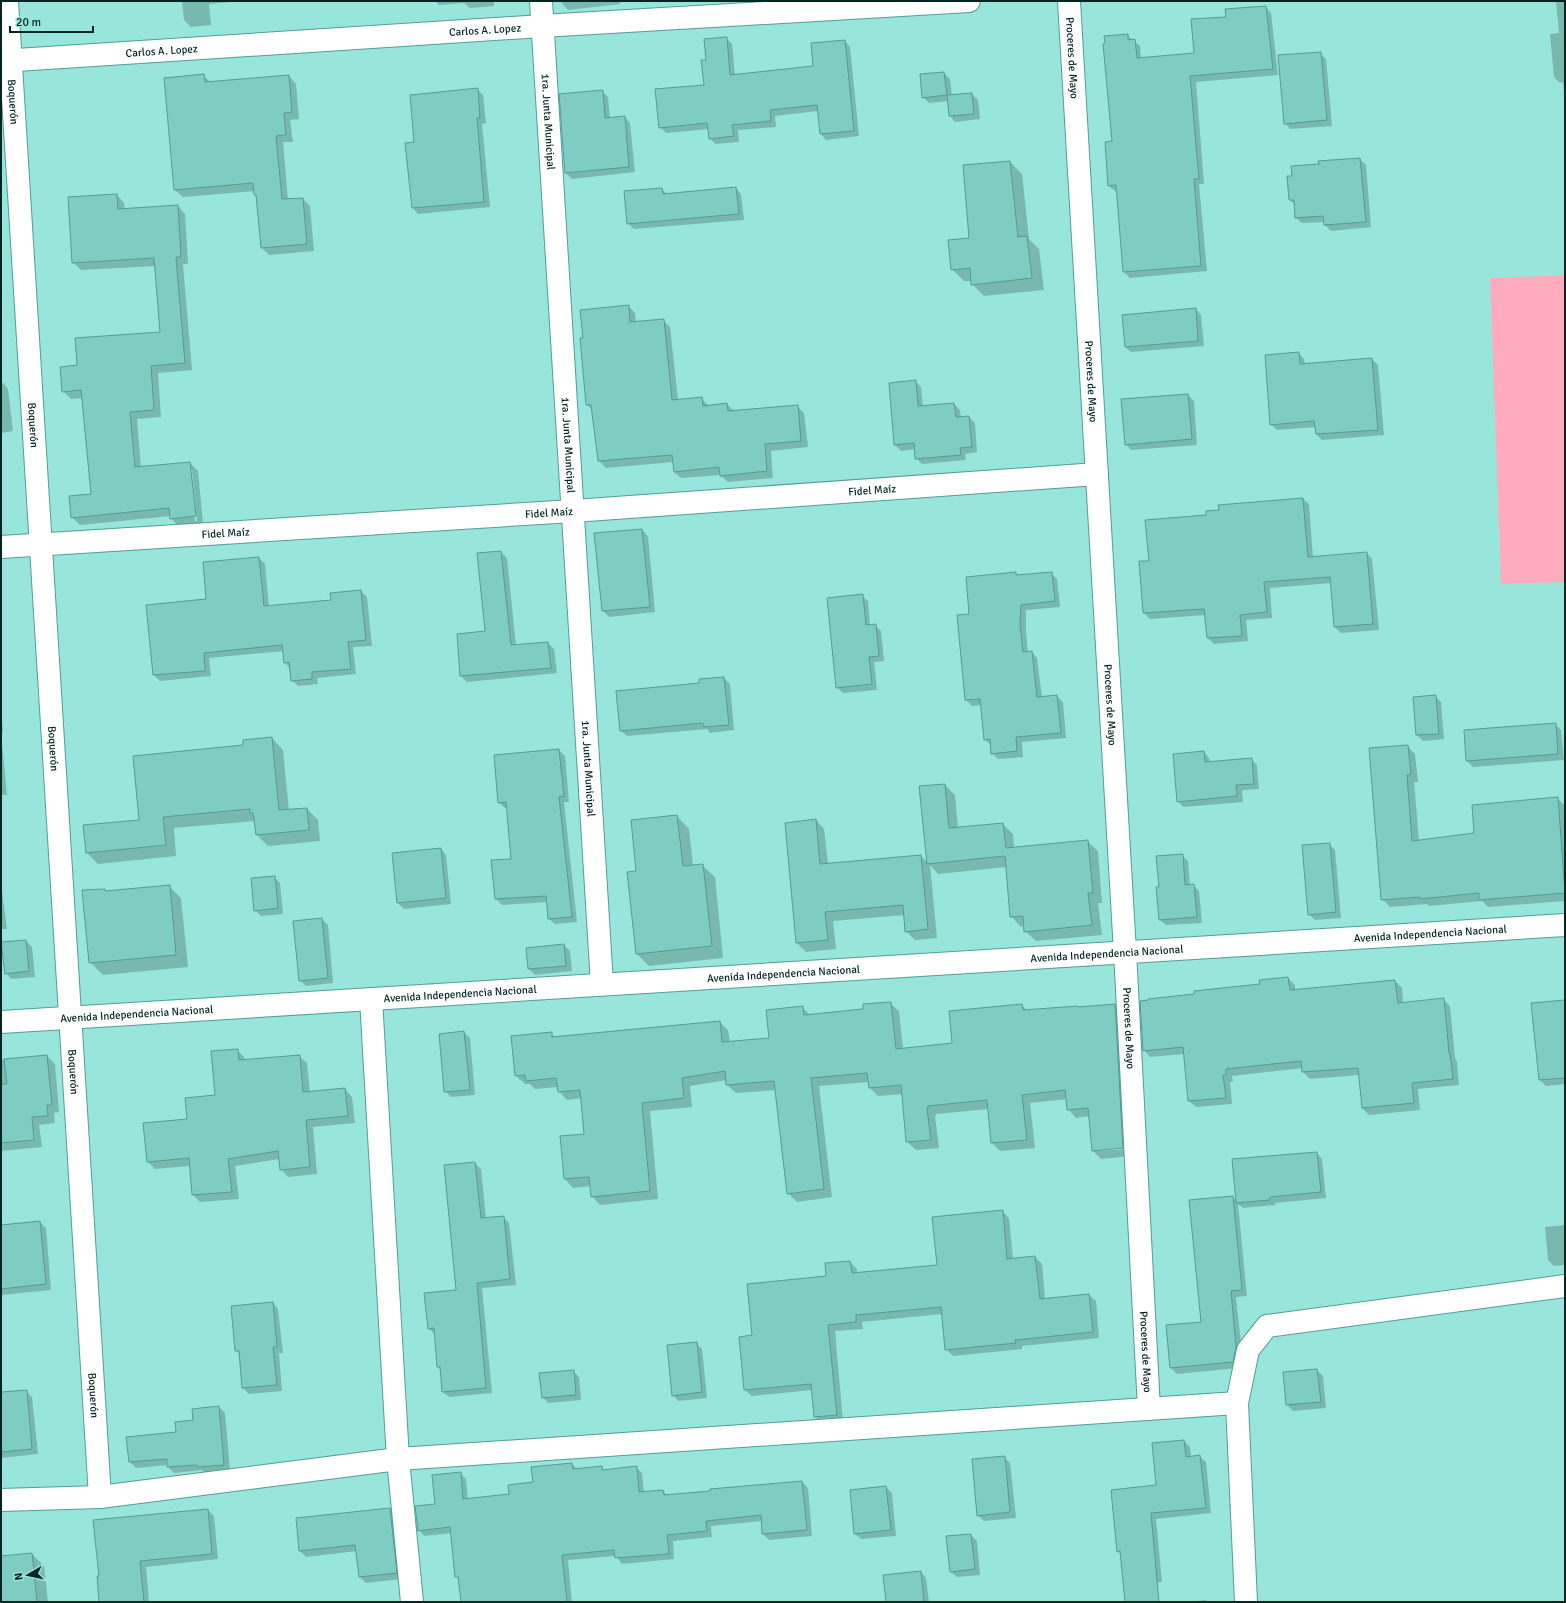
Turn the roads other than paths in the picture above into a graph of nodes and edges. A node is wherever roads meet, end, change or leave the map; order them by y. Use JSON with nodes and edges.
{"nodes":[{"id":1,"x":7,"y":1,"type":"edge"},
{"id":2,"x":541,"y":1,"type":"edge"},
{"id":3,"x":969,"y":1,"type":"edge"},
{"id":4,"x":1069,"y":1,"type":"edge"},
{"id":5,"x":542,"y":26,"type":"junction"},
{"id":6,"x":6,"y":61,"type":"edge"},
{"id":7,"x":1097,"y":474,"type":"junction"},
{"id":8,"x":573,"y":511,"type":"junction"},
{"id":9,"x":41,"y":545,"type":"junction"},
{"id":10,"x":1,"y":547,"type":"edge"},
{"id":11,"x":1565,"y":925,"type":"edge"},
{"id":12,"x":1124,"y":952,"type":"junction"},
{"id":13,"x":602,"y":984,"type":"junction"},
{"id":14,"x":371,"y":999,"type":"junction"},
{"id":15,"x":70,"y":1017,"type":"junction"},
{"id":16,"x":1,"y":1022,"type":"edge"},
{"id":17,"x":1565,"y":1286,"type":"edge"},
{"id":18,"x":1237,"y":1403,"type":"junction"},
{"id":19,"x":1149,"y":1409,"type":"junction"},
{"id":20,"x":398,"y":1459,"type":"junction"},
{"id":21,"x":100,"y":1497,"type":"junction"},
{"id":22,"x":1,"y":1500,"type":"edge"},
{"id":23,"x":412,"y":1602,"type":"edge"},
{"id":24,"x":1246,"y":1602,"type":"edge"}],
"edges":[{"from":1,"to":6,"type":"street","name":"Boquerón"},
{"from":2,"to":5,"type":"street","name":"1ra. Junta Municipal"},
{"from":3,"to":5,"type":"street","name":"Carlos A. Lopez"},
{"from":4,"to":7,"type":"street","name":"Proceres de Mayo"},
{"from":5,"to":6,"type":"street","name":"Carlos A. Lopez"},
{"from":5,"to":8,"type":"street","name":"1ra. Junta Municipal"},
{"from":6,"to":9,"type":"street","name":"Boquerón"},
{"from":7,"to":8,"type":"street","name":"Fidel Maíz"},
{"from":7,"to":12,"type":"street","name":"Proceres de Mayo"},
{"from":8,"to":9,"type":"street","name":"Fidel Maíz"},
{"from":8,"to":13,"type":"street","name":"1ra. Junta Municipal"},
{"from":9,"to":10,"type":"street","name":"Fidel Maíz"},
{"from":9,"to":15,"type":"street","name":"Boquerón"},
{"from":11,"to":12,"type":"street","name":"Avenida Independencia Nacional"},
{"from":12,"to":13,"type":"street","name":"Avenida Independencia Nacional"},
{"from":12,"to":19,"type":"street","name":"Proceres de Mayo"},
{"from":13,"to":14,"type":"street","name":"Avenida Independencia Nacional"},
{"from":14,"to":15,"type":"street","name":"Avenida Independencia Nacional"},
{"from":14,"to":20,"type":"street"},
{"from":15,"to":16,"type":"street","name":"Avenida Independencia Nacional"},
{"from":15,"to":21,"type":"street","name":"Boquerón"},
{"from":17,"to":18,"type":"street"},
{"from":18,"to":19,"type":"street"},
{"from":18,"to":24,"type":"street"},
{"from":19,"to":20,"type":"street"},
{"from":20,"to":21,"type":"street"},
{"from":20,"to":23,"type":"street"},
{"from":21,"to":22,"type":"street"}]}
